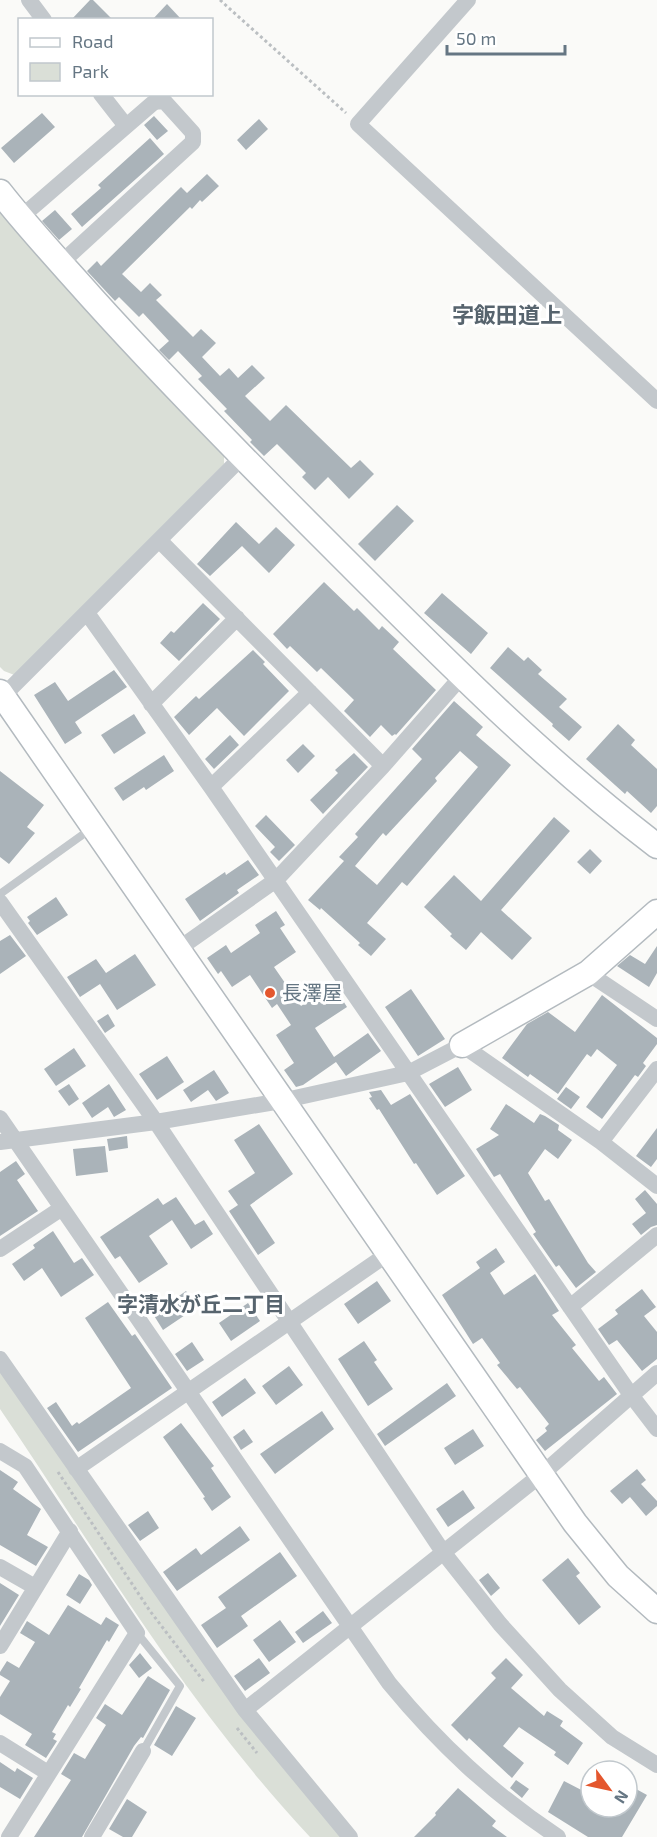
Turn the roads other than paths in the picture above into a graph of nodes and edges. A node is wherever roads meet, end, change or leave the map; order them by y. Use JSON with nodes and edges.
{"nodes":[{"id":1,"x":29,"y":0,"type":"edge"},
{"id":2,"x":468,"y":0,"type":"edge"},
{"id":3,"x":42,"y":18,"type":"edge"},
{"id":4,"x":103,"y":96,"type":"edge"},
{"id":5,"x":126,"y":126,"type":"junction"},
{"id":6,"x":0,"y":192,"type":"edge"},
{"id":7,"x":20,"y":218,"type":"junction"},
{"id":8,"x":60,"y":263,"type":"junction"},
{"id":9,"x":657,"y":401,"type":"edge"},
{"id":10,"x":242,"y":457,"type":"junction"},
{"id":11,"x":160,"y":541,"type":"junction"},
{"id":12,"x":87,"y":613,"type":"junction"},
{"id":13,"x":237,"y":618,"type":"junction"},
{"id":14,"x":462,"y":676,"type":"junction"},
{"id":15,"x":310,"y":692,"type":"junction"},
{"id":16,"x":1,"y":694,"type":"edge"},
{"id":17,"x":151,"y":704,"type":"junction"},
{"id":18,"x":383,"y":766,"type":"junction"},
{"id":19,"x":211,"y":787,"type":"junction"},
{"id":20,"x":93,"y":828,"type":"junction"},
{"id":21,"x":657,"y":846,"type":"edge"},
{"id":22,"x":276,"y":880,"type":"junction"},
{"id":23,"x":0,"y":894,"type":"edge"},
{"id":24,"x":0,"y":902,"type":"edge"},
{"id":25,"x":657,"y":912,"type":"edge"},
{"id":26,"x":177,"y":950,"type":"junction"},
{"id":27,"x":588,"y":974,"type":"junction"},
{"id":28,"x":657,"y":1019,"type":"edge"},
{"id":29,"x":462,"y":1045,"type":"junction"},
{"id":30,"x":657,"y":1069,"type":"edge"},
{"id":31,"x":408,"y":1073,"type":"junction"},
{"id":32,"x":281,"y":1101,"type":"junction"},
{"id":33,"x":0,"y":1118,"type":"edge"},
{"id":34,"x":156,"y":1122,"type":"junction"},
{"id":35,"x":7,"y":1141,"type":"edge"},
{"id":36,"x":602,"y":1142,"type":"junction"},
{"id":37,"x":657,"y":1186,"type":"edge"},
{"id":38,"x":62,"y":1208,"type":"junction"},
{"id":39,"x":657,"y":1235,"type":"edge"},
{"id":40,"x":0,"y":1249,"type":"edge"},
{"id":41,"x":389,"y":1253,"type":"junction"},
{"id":42,"x":570,"y":1307,"type":"junction"},
{"id":43,"x":289,"y":1320,"type":"junction"},
{"id":44,"x":0,"y":1359,"type":"edge"},
{"id":45,"x":657,"y":1373,"type":"edge"},
{"id":46,"x":188,"y":1390,"type":"junction"},
{"id":47,"x":631,"y":1395,"type":"junction"},
{"id":48,"x":657,"y":1429,"type":"edge"},
{"id":49,"x":0,"y":1451,"type":"edge"},
{"id":50,"x":75,"y":1469,"type":"junction"},
{"id":51,"x":542,"y":1474,"type":"junction"},
{"id":52,"x":70,"y":1531,"type":"junction"},
{"id":53,"x":443,"y":1552,"type":"junction"},
{"id":54,"x":0,"y":1567,"type":"edge"},
{"id":55,"x":35,"y":1587,"type":"junction"},
{"id":56,"x":657,"y":1611,"type":"edge"},
{"id":57,"x":349,"y":1626,"type":"junction"},
{"id":58,"x":137,"y":1634,"type":"junction"},
{"id":59,"x":0,"y":1646,"type":"edge"},
{"id":60,"x":245,"y":1710,"type":"junction"},
{"id":61,"x":0,"y":1743,"type":"edge"},
{"id":62,"x":143,"y":1751,"type":"joint"},
{"id":63,"x":657,"y":1765,"type":"edge"},
{"id":64,"x":48,"y":1773,"type":"junction"},
{"id":65,"x":9,"y":1837,"type":"edge"},
{"id":66,"x":92,"y":1837,"type":"edge"},
{"id":67,"x":350,"y":1837,"type":"edge"},
{"id":68,"x":558,"y":1837,"type":"edge"}],
"edges":[{"from":1,"to":3,"type":"street"},
{"from":2,"to":9,"type":"street"},
{"from":4,"to":5,"type":"street"},
{"from":5,"to":7,"type":"street"},
{"from":5,"to":8,"type":"street"},
{"from":6,"to":7,"type":"street"},
{"from":7,"to":8,"type":"street"},
{"from":8,"to":10,"type":"street"},
{"from":10,"to":11,"type":"street"},
{"from":10,"to":14,"type":"street"},
{"from":11,"to":12,"type":"street"},
{"from":11,"to":13,"type":"street"},
{"from":12,"to":16,"type":"street"},
{"from":12,"to":17,"type":"street"},
{"from":13,"to":15,"type":"street"},
{"from":13,"to":17,"type":"street"},
{"from":14,"to":18,"type":"street"},
{"from":14,"to":21,"type":"street"},
{"from":15,"to":18,"type":"street"},
{"from":15,"to":19,"type":"street"},
{"from":16,"to":20,"type":"street"},
{"from":17,"to":19,"type":"street"},
{"from":18,"to":22,"type":"street"},
{"from":19,"to":22,"type":"street"},
{"from":20,"to":23,"type":"lane"},
{"from":20,"to":26,"type":"street"},
{"from":22,"to":26,"type":"street"},
{"from":22,"to":31,"type":"street"},
{"from":24,"to":34,"type":"street"},
{"from":25,"to":27,"type":"street"},
{"from":26,"to":32,"type":"street"},
{"from":27,"to":28,"type":"street"},
{"from":27,"to":29,"type":"street"},
{"from":29,"to":31,"type":"street"},
{"from":29,"to":36,"type":"street"},
{"from":30,"to":36,"type":"street"},
{"from":31,"to":32,"type":"street"},
{"from":31,"to":42,"type":"street"},
{"from":32,"to":34,"type":"street"},
{"from":32,"to":41,"type":"street"},
{"from":33,"to":35,"type":"street"},
{"from":34,"to":35,"type":"street"},
{"from":34,"to":43,"type":"street"},
{"from":35,"to":38,"type":"street"},
{"from":36,"to":37,"type":"street"},
{"from":38,"to":40,"type":"street"},
{"from":38,"to":46,"type":"street"},
{"from":39,"to":42,"type":"street"},
{"from":41,"to":43,"type":"street"},
{"from":41,"to":51,"type":"street"},
{"from":42,"to":47,"type":"street"},
{"from":43,"to":46,"type":"street"},
{"from":43,"to":53,"type":"street"},
{"from":44,"to":50,"type":"street"},
{"from":45,"to":47,"type":"street"},
{"from":46,"to":50,"type":"street"},
{"from":46,"to":57,"type":"street"},
{"from":47,"to":48,"type":"street"},
{"from":47,"to":51,"type":"street"},
{"from":49,"to":52,"type":"street"},
{"from":50,"to":60,"type":"street"},
{"from":51,"to":53,"type":"street"},
{"from":51,"to":56,"type":"street"},
{"from":52,"to":55,"type":"street"},
{"from":52,"to":58,"type":"street"},
{"from":53,"to":57,"type":"street"},
{"from":53,"to":63,"type":"street"},
{"from":54,"to":55,"type":"street"},
{"from":55,"to":59,"type":"street"},
{"from":57,"to":60,"type":"street"},
{"from":57,"to":68,"type":"street"},
{"from":58,"to":62,"type":"lane"},
{"from":58,"to":64,"type":"street"},
{"from":60,"to":67,"type":"street"},
{"from":61,"to":64,"type":"street"},
{"from":62,"to":66,"type":"street"},
{"from":64,"to":65,"type":"street"}]}
